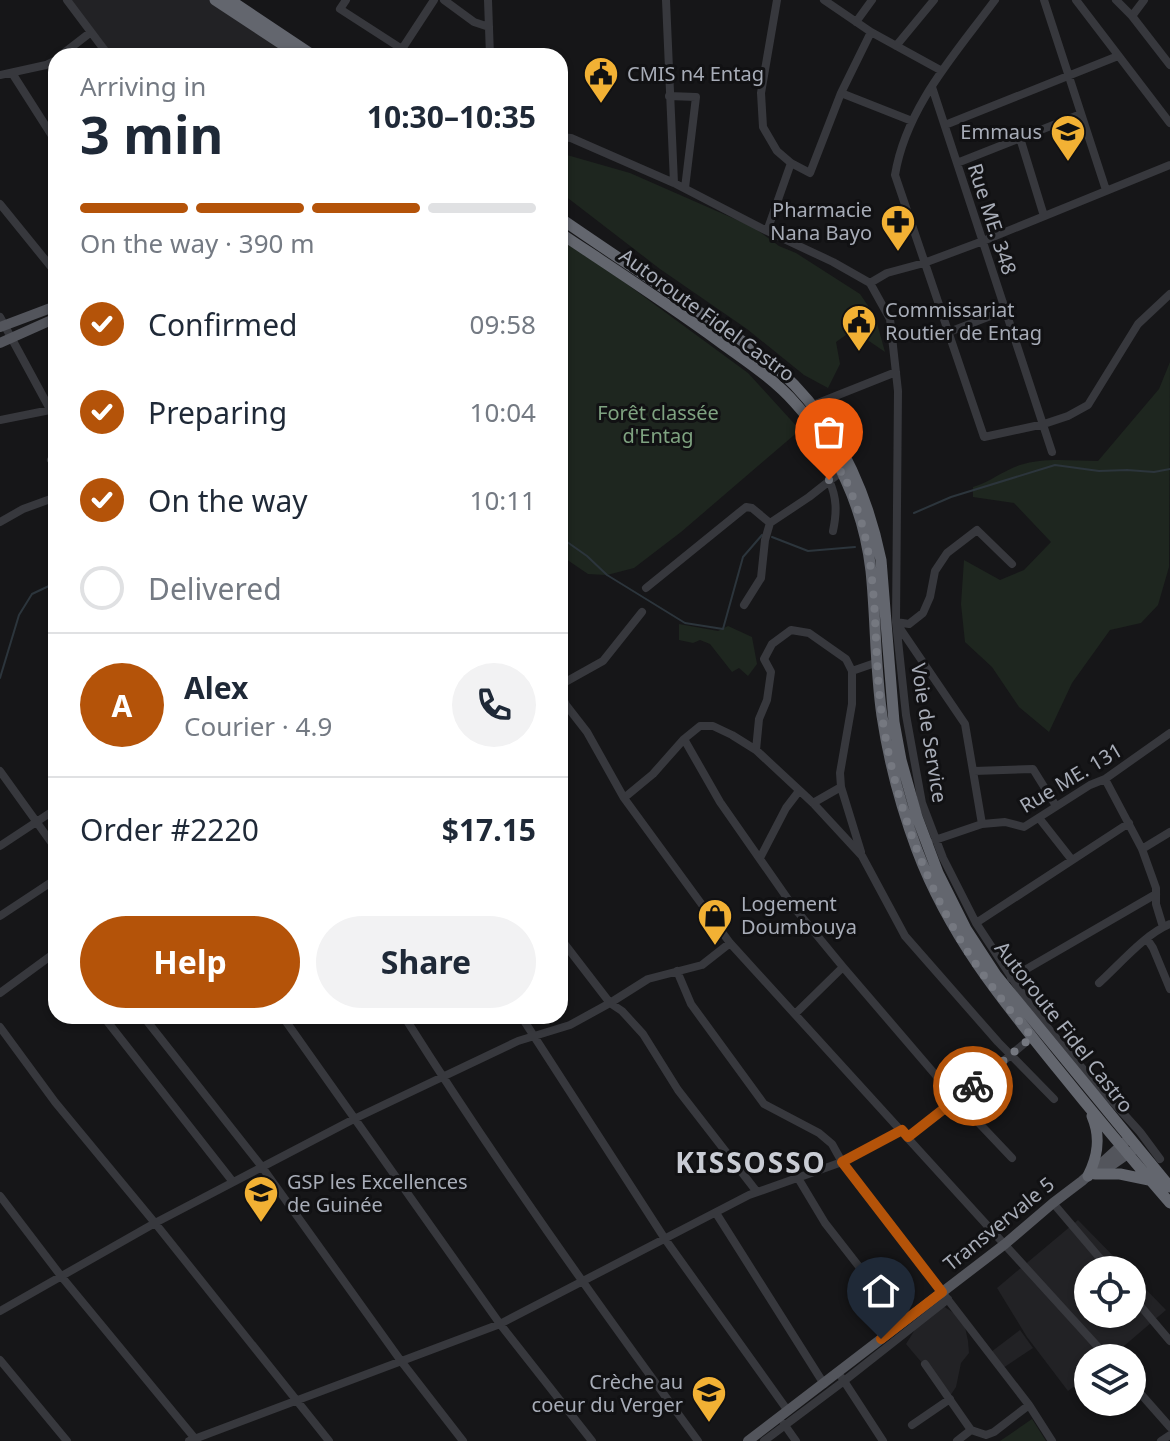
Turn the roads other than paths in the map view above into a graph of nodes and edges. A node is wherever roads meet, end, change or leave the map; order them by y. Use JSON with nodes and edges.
{"nodes":[{"id":1,"x":67,"y":0,"type":"edge"},
{"id":2,"x":215,"y":0,"type":"edge"},
{"id":3,"x":230,"y":0,"type":"edge"},
{"id":4,"x":346,"y":0,"type":"edge"},
{"id":5,"x":434,"y":0,"type":"edge"},
{"id":6,"x":444,"y":0,"type":"edge"},
{"id":7,"x":488,"y":0,"type":"edge"},
{"id":8,"x":666,"y":0,"type":"edge"},
{"id":9,"x":777,"y":0,"type":"edge"},
{"id":10,"x":824,"y":0,"type":"edge"},
{"id":11,"x":872,"y":0,"type":"edge"},
{"id":12,"x":934,"y":0,"type":"edge"},
{"id":13,"x":995,"y":0,"type":"edge"},
{"id":14,"x":1044,"y":0,"type":"edge"},
{"id":15,"x":1076,"y":0,"type":"edge"},
{"id":16,"x":1116,"y":0,"type":"edge"},
{"id":17,"x":1144,"y":0,"type":"edge"},
{"id":18,"x":1132,"y":16,"type":"junction"},
{"id":19,"x":856,"y":22,"type":"junction"},
{"id":20,"x":489,"y":27,"type":"junction"},
{"id":21,"x":91,"y":32,"type":"junction"},
{"id":22,"x":871,"y":32,"type":"junction"},
{"id":23,"x":896,"y":46,"type":"junction"},
{"id":24,"x":71,"y":48,"type":"edge"},
{"id":25,"x":103,"y":48,"type":"edge"},
{"id":26,"x":288,"y":48,"type":"edge"},
{"id":27,"x":302,"y":48,"type":"edge"},
{"id":28,"x":400,"y":48,"type":"edge"},
{"id":29,"x":403,"y":48,"type":"edge"},
{"id":30,"x":490,"y":48,"type":"edge"},
{"id":31,"x":1118,"y":56,"type":"junction"},
{"id":32,"x":48,"y":64,"type":"edge"},
{"id":33,"x":1170,"y":65,"type":"edge"},
{"id":34,"x":942,"y":71,"type":"junction"},
{"id":35,"x":12,"y":73,"type":"junction"},
{"id":36,"x":0,"y":75,"type":"edge"},
{"id":37,"x":1068,"y":75,"type":"junction"},
{"id":38,"x":932,"y":87,"type":"junction"},
{"id":39,"x":841,"y":93,"type":"junction"},
{"id":40,"x":669,"y":96,"type":"junction"},
{"id":41,"x":1081,"y":114,"type":"junction"},
{"id":42,"x":912,"y":121,"type":"junction"},
{"id":43,"x":1170,"y":123,"type":"edge"},
{"id":44,"x":945,"y":125,"type":"junction"},
{"id":45,"x":48,"y":129,"type":"edge"},
{"id":46,"x":568,"y":138,"type":"edge"},
{"id":47,"x":1020,"y":138,"type":"junction"},
{"id":48,"x":791,"y":163,"type":"junction"},
{"id":49,"x":957,"y":163,"type":"junction"},
{"id":50,"x":1170,"y":165,"type":"edge"},
{"id":51,"x":674,"y":183,"type":"junction"},
{"id":52,"x":685,"y":188,"type":"junction"},
{"id":53,"x":1106,"y":190,"type":"junction"},
{"id":54,"x":0,"y":204,"type":"edge"},
{"id":55,"x":1044,"y":216,"type":"junction"},
{"id":56,"x":568,"y":223,"type":"edge"},
{"id":57,"x":767,"y":231,"type":"junction"},
{"id":58,"x":568,"y":238,"type":"edge"},
{"id":59,"x":983,"y":241,"type":"junction"},
{"id":60,"x":48,"y":263,"type":"edge"},
{"id":61,"x":924,"y":263,"type":"junction"},
{"id":62,"x":870,"y":283,"type":"junction"},
{"id":63,"x":1170,"y":294,"type":"edge"},
{"id":64,"x":48,"y":309,"type":"edge"},
{"id":65,"x":1006,"y":310,"type":"junction"},
{"id":66,"x":48,"y":322,"type":"edge"},
{"id":67,"x":2,"y":323,"type":"edge"},
{"id":68,"x":949,"y":332,"type":"junction"},
{"id":69,"x":13,"y":338,"type":"junction"},
{"id":70,"x":0,"y":343,"type":"edge"},
{"id":71,"x":896,"y":372,"type":"junction"},
{"id":72,"x":48,"y":399,"type":"edge"},
{"id":73,"x":813,"y":405,"type":"junction"},
{"id":74,"x":48,"y":411,"type":"edge"},
{"id":75,"x":0,"y":420,"type":"edge"},
{"id":76,"x":1044,"y":424,"type":"junction"},
{"id":77,"x":1052,"y":452,"type":"dead end"},
{"id":78,"x":842,"y":471,"type":"junction"},
{"id":79,"x":829,"y":480,"type":"junction"},
{"id":80,"x":48,"y":500,"type":"edge"},
{"id":81,"x":1,"y":519,"type":"edge"},
{"id":82,"x":770,"y":523,"type":"junction"},
{"id":83,"x":833,"y":531,"type":"dead end"},
{"id":84,"x":1012,"y":564,"type":"dead end"},
{"id":85,"x":646,"y":588,"type":"dead end"},
{"id":86,"x":744,"y":605,"type":"dead end"},
{"id":87,"x":642,"y":612,"type":"dead end"},
{"id":88,"x":891,"y":622,"type":"junction"},
{"id":89,"x":878,"y":662,"type":"junction"},
{"id":90,"x":852,"y":671,"type":"junction"},
{"id":91,"x":568,"y":681,"type":"edge"},
{"id":92,"x":568,"y":708,"type":"edge"},
{"id":93,"x":1169,"y":737,"type":"edge"},
{"id":94,"x":684,"y":739,"type":"junction"},
{"id":95,"x":756,"y":750,"type":"junction"},
{"id":96,"x":0,"y":771,"type":"edge"},
{"id":97,"x":974,"y":771,"type":"junction"},
{"id":98,"x":1105,"y":779,"type":"junction"},
{"id":99,"x":841,"y":787,"type":"junction"},
{"id":100,"x":799,"y":791,"type":"junction"},
{"id":101,"x":624,"y":798,"type":"junction"},
{"id":102,"x":813,"y":803,"type":"junction"},
{"id":103,"x":1056,"y":806,"type":"junction"},
{"id":104,"x":48,"y":814,"type":"edge"},
{"id":105,"x":1039,"y":818,"type":"junction"},
{"id":106,"x":37,"y":821,"type":"junction"},
{"id":107,"x":1129,"y":823,"type":"junction"},
{"id":108,"x":982,"y":824,"type":"junction"},
{"id":109,"x":1170,"y":832,"type":"edge"},
{"id":110,"x":48,"y":837,"type":"edge"},
{"id":111,"x":935,"y":840,"type":"junction"},
{"id":112,"x":0,"y":846,"type":"edge"},
{"id":113,"x":1142,"y":849,"type":"junction"},
{"id":114,"x":862,"y":856,"type":"junction"},
{"id":115,"x":760,"y":858,"type":"junction"},
{"id":116,"x":1072,"y":860,"type":"junction"},
{"id":117,"x":48,"y":884,"type":"edge"},
{"id":118,"x":1156,"y":894,"type":"junction"},
{"id":119,"x":0,"y":916,"type":"edge"},
{"id":120,"x":976,"y":923,"type":"junction"},
{"id":121,"x":1166,"y":926,"type":"edge"},
{"id":122,"x":1147,"y":939,"type":"junction"},
{"id":123,"x":730,"y":943,"type":"junction"},
{"id":124,"x":568,"y":948,"type":"edge"},
{"id":125,"x":48,"y":959,"type":"edge"},
{"id":126,"x":843,"y":967,"type":"junction"},
{"id":127,"x":677,"y":971,"type":"junction"},
{"id":128,"x":1011,"y":978,"type":"junction"},
{"id":129,"x":1099,"y":983,"type":"dead end"},
{"id":130,"x":1169,"y":983,"type":"edge"},
{"id":131,"x":0,"y":993,"type":"edge"},
{"id":132,"x":610,"y":1003,"type":"junction"},
{"id":133,"x":795,"y":1014,"type":"junction"},
{"id":134,"x":109,"y":1024,"type":"edge"},
{"id":135,"x":149,"y":1024,"type":"edge"},
{"id":136,"x":288,"y":1024,"type":"edge"},
{"id":137,"x":409,"y":1024,"type":"edge"},
{"id":138,"x":526,"y":1024,"type":"edge"},
{"id":139,"x":0,"y":1027,"type":"edge"},
{"id":140,"x":535,"y":1037,"type":"junction"},
{"id":141,"x":1032,"y":1037,"type":"junction"},
{"id":142,"x":1011,"y":1056,"type":"junction"},
{"id":143,"x":443,"y":1078,"type":"junction"},
{"id":144,"x":1054,"y":1099,"type":"dead end"},
{"id":145,"x":957,"y":1100,"type":"junction"},
{"id":146,"x":1087,"y":1105,"type":"junction"},
{"id":147,"x":354,"y":1119,"type":"junction"},
{"id":148,"x":905,"y":1134,"type":"junction"},
{"id":149,"x":1128,"y":1146,"type":"junction"},
{"id":150,"x":1170,"y":1152,"type":"edge"},
{"id":151,"x":1012,"y":1158,"type":"dead end"},
{"id":152,"x":1155,"y":1161,"type":"junction"},
{"id":153,"x":842,"y":1162,"type":"junction"},
{"id":154,"x":262,"y":1167,"type":"junction"},
{"id":155,"x":1088,"y":1177,"type":"junction"},
{"id":156,"x":798,"y":1178,"type":"junction"},
{"id":157,"x":1150,"y":1180,"type":"junction"},
{"id":158,"x":233,"y":1182,"type":"junction"},
{"id":159,"x":1170,"y":1187,"type":"edge"},
{"id":160,"x":757,"y":1192,"type":"junction"},
{"id":161,"x":0,"y":1196,"type":"edge"},
{"id":162,"x":1053,"y":1203,"type":"junction"},
{"id":163,"x":1170,"y":1203,"type":"edge"},
{"id":164,"x":716,"y":1213,"type":"junction"},
{"id":165,"x":155,"y":1223,"type":"junction"},
{"id":166,"x":665,"y":1239,"type":"junction"},
{"id":167,"x":1005,"y":1244,"type":"junction"},
{"id":168,"x":1098,"y":1256,"type":"edge"},
{"id":169,"x":61,"y":1276,"type":"junction"},
{"id":170,"x":583,"y":1283,"type":"junction"},
{"id":171,"x":945,"y":1296,"type":"junction"},
{"id":172,"x":0,"y":1311,"type":"edge"},
{"id":173,"x":1146,"y":1313,"type":"edge"},
{"id":174,"x":903,"y":1323,"type":"junction"},
{"id":175,"x":500,"y":1324,"type":"junction"},
{"id":176,"x":1170,"y":1341,"type":"edge"},
{"id":177,"x":1095,"y":1344,"type":"edge"},
{"id":178,"x":0,"y":1360,"type":"edge"},
{"id":179,"x":401,"y":1361,"type":"junction"},
{"id":180,"x":925,"y":1364,"type":"dead end"},
{"id":181,"x":841,"y":1376,"type":"junction"},
{"id":182,"x":824,"y":1384,"type":"junction"},
{"id":183,"x":950,"y":1399,"type":"junction"},
{"id":184,"x":1146,"y":1400,"type":"edge"},
{"id":185,"x":297,"y":1401,"type":"junction"},
{"id":186,"x":1029,"y":1405,"type":"junction"},
{"id":187,"x":784,"y":1418,"type":"junction"},
{"id":188,"x":912,"y":1425,"type":"dead end"},
{"id":189,"x":1170,"y":1427,"type":"edge"},
{"id":190,"x":971,"y":1430,"type":"junction"},
{"id":191,"x":1170,"y":1435,"type":"edge"},
{"id":192,"x":987,"y":1438,"type":"edge"},
{"id":193,"x":194,"y":1440,"type":"edge"},
{"id":194,"x":67,"y":1441,"type":"edge"},
{"id":195,"x":329,"y":1441,"type":"edge"},
{"id":196,"x":463,"y":1441,"type":"edge"},
{"id":197,"x":592,"y":1441,"type":"edge"},
{"id":198,"x":698,"y":1441,"type":"edge"},
{"id":199,"x":748,"y":1441,"type":"edge"},
{"id":200,"x":764,"y":1441,"type":"edge"},
{"id":201,"x":796,"y":1441,"type":"edge"},
{"id":202,"x":883,"y":1441,"type":"edge"},
{"id":203,"x":957,"y":1441,"type":"edge"},
{"id":204,"x":1052,"y":1441,"type":"edge"},
{"id":205,"x":1161,"y":1441,"type":"edge"}],
"edges":[{"from":1,"to":21,"type":"street"},
{"from":2,"to":26,"type":"highway"},
{"from":3,"to":27,"type":"highway"},
{"from":4,"to":28,"type":"street"},
{"from":5,"to":29,"type":"street"},
{"from":6,"to":20,"type":"street"},
{"from":7,"to":20,"type":"street"},
{"from":8,"to":40,"type":"street"},
{"from":9,"to":48,"type":"street"},
{"from":10,"to":19,"type":"street"},
{"from":11,"to":19,"type":"street"},
{"from":12,"to":23,"type":"street"},
{"from":13,"to":34,"type":"street"},
{"from":14,"to":37,"type":"street"},
{"from":15,"to":31,"type":"street"},
{"from":16,"to":18,"type":"street"},
{"from":17,"to":18,"type":"street"},
{"from":18,"to":33,"type":"street"},
{"from":19,"to":22,"type":"street"},
{"from":20,"to":30,"type":"street"},
{"from":21,"to":24,"type":"street"},
{"from":21,"to":25,"type":"street"},
{"from":22,"to":23,"type":"street"},
{"from":22,"to":39,"type":"street"},
{"from":23,"to":34,"type":"street"},
{"from":31,"to":37,"type":"street"},
{"from":31,"to":43,"type":"street"},
{"from":32,"to":35,"type":"street"},
{"from":34,"to":38,"type":"street"},
{"from":35,"to":36,"type":"street"},
{"from":35,"to":45,"type":"street"},
{"from":37,"to":41,"type":"street"},
{"from":37,"to":44,"type":"street"},
{"from":38,"to":42,"type":"street"},
{"from":38,"to":44,"type":"street","name":"Rue ME. 348"},
{"from":39,"to":42,"type":"street"},
{"from":39,"to":48,"type":"street"},
{"from":40,"to":51,"type":"street"},
{"from":40,"to":52,"type":"street"},
{"from":41,"to":47,"type":"street"},
{"from":41,"to":53,"type":"street"},
{"from":42,"to":61,"type":"street"},
{"from":44,"to":49,"type":"street","name":"Rue ME. 348"},
{"from":46,"to":51,"type":"street"},
{"from":47,"to":49,"type":"street"},
{"from":47,"to":55,"type":"street"},
{"from":48,"to":57,"type":"street"},
{"from":49,"to":59,"type":"street","name":"Rue ME. 348"},
{"from":50,"to":53,"type":"street"},
{"from":51,"to":52,"type":"street"},
{"from":52,"to":57,"type":"street"},
{"from":53,"to":55,"type":"street"},
{"from":54,"to":60,"type":"street"},
{"from":55,"to":59,"type":"street"},
{"from":56,"to":73,"type":"highway","name":"Autoroute Fidel Castro"},
{"from":57,"to":62,"type":"street"},
{"from":58,"to":78,"type":"highway","name":"Autoroute Fidel Castro"},
{"from":59,"to":61,"type":"street"},
{"from":59,"to":65,"type":"street","name":"Rue ME. 348"},
{"from":61,"to":62,"type":"street"},
{"from":61,"to":68,"type":"street"},
{"from":62,"to":71,"type":"street","name":"Voie de Service"},
{"from":63,"to":76,"type":"street"},
{"from":64,"to":67,"type":"main road"},
{"from":65,"to":68,"type":"street"},
{"from":65,"to":76,"type":"street","name":"Rue ME. 348"},
{"from":66,"to":69,"type":"main road"},
{"from":67,"to":69,"type":"street"},
{"from":68,"to":76,"type":"street"},
{"from":69,"to":70,"type":"main road"},
{"from":69,"to":72,"type":"street"},
{"from":71,"to":73,"type":"street"},
{"from":71,"to":88,"type":"street","name":"Voie de Service"},
{"from":73,"to":88,"type":"highway","name":"Autoroute Fidel Castro"},
{"from":74,"to":75,"type":"street"},
{"from":76,"to":77,"type":"street","name":"Rue ME. 348"},
{"from":78,"to":79,"type":"street"},
{"from":78,"to":89,"type":"highway","name":"Autoroute Fidel Castro"},
{"from":79,"to":82,"type":"street"},
{"from":79,"to":83,"type":"street"},
{"from":80,"to":81,"type":"street"},
{"from":82,"to":85,"type":"street"},
{"from":82,"to":86,"type":"street"},
{"from":84,"to":88,"type":"street"},
{"from":87,"to":91,"type":"street"},
{"from":88,"to":97,"type":"street"},
{"from":88,"to":111,"type":"street","name":"Voie de Service"},
{"from":88,"to":149,"type":"highway","name":"Autoroute Fidel Castro"},
{"from":89,"to":90,"type":"street"},
{"from":89,"to":141,"type":"highway","name":"Autoroute Fidel Castro"},
{"from":90,"to":95,"type":"street"},
{"from":90,"to":99,"type":"street"},
{"from":92,"to":101,"type":"street"},
{"from":93,"to":98,"type":"street","name":"Rue ME. 131"},
{"from":94,"to":95,"type":"street"},
{"from":94,"to":101,"type":"street"},
{"from":94,"to":115,"type":"street"},
{"from":95,"to":100,"type":"street"},
{"from":96,"to":106,"type":"street"},
{"from":97,"to":103,"type":"street"},
{"from":97,"to":108,"type":"street"},
{"from":98,"to":103,"type":"street","name":"Rue ME. 131"},
{"from":98,"to":107,"type":"street"},
{"from":99,"to":102,"type":"street"},
{"from":99,"to":114,"type":"street"},
{"from":100,"to":102,"type":"street"},
{"from":100,"to":115,"type":"street"},
{"from":101,"to":123,"type":"street"},
{"from":102,"to":114,"type":"street"},
{"from":103,"to":105,"type":"street","name":"Rue ME. 131"},
{"from":104,"to":106,"type":"street"},
{"from":105,"to":108,"type":"street","name":"Rue ME. 131"},
{"from":105,"to":116,"type":"street"},
{"from":106,"to":110,"type":"street"},
{"from":106,"to":112,"type":"street"},
{"from":107,"to":113,"type":"street"},
{"from":107,"to":116,"type":"street"},
{"from":108,"to":111,"type":"street"},
{"from":109,"to":113,"type":"street"},
{"from":111,"to":120,"type":"street","name":"Voie de Service"},
{"from":113,"to":118,"type":"street"},
{"from":114,"to":142,"type":"street"},
{"from":115,"to":126,"type":"street"},
{"from":116,"to":120,"type":"street"},
{"from":117,"to":119,"type":"street"},
{"from":118,"to":121,"type":"street"},
{"from":118,"to":128,"type":"street"},
{"from":120,"to":128,"type":"street","name":"Voie de Service"},
{"from":121,"to":122,"type":"street"},
{"from":122,"to":129,"type":"street"},
{"from":122,"to":130,"type":"street"},
{"from":123,"to":127,"type":"street"},
{"from":123,"to":133,"type":"street"},
{"from":124,"to":132,"type":"street"},
{"from":125,"to":131,"type":"street"},
{"from":126,"to":133,"type":"street"},
{"from":126,"to":145,"type":"street"},
{"from":127,"to":132,"type":"street"},
{"from":127,"to":153,"type":"street"},
{"from":128,"to":152,"type":"street","name":"Voie de Service"},
{"from":132,"to":140,"type":"street"},
{"from":132,"to":160,"type":"street"},
{"from":133,"to":148,"type":"street"},
{"from":134,"to":158,"type":"street"},
{"from":135,"to":154,"type":"street"},
{"from":136,"to":147,"type":"street"},
{"from":137,"to":143,"type":"street"},
{"from":138,"to":140,"type":"street"},
{"from":139,"to":165,"type":"street"},
{"from":140,"to":143,"type":"street"},
{"from":140,"to":166,"type":"street"},
{"from":141,"to":142,"type":"street"},
{"from":141,"to":146,"type":"highway","name":"Autoroute Fidel Castro"},
{"from":142,"to":144,"type":"street"},
{"from":142,"to":145,"type":"street"},
{"from":143,"to":147,"type":"street"},
{"from":143,"to":170,"type":"street"},
{"from":145,"to":148,"type":"street"},
{"from":145,"to":151,"type":"street"},
{"from":146,"to":149,"type":"highway","name":"Autoroute Fidel Castro"},
{"from":146,"to":155,"type":"highway"},
{"from":147,"to":154,"type":"street"},
{"from":147,"to":175,"type":"street"},
{"from":148,"to":153,"type":"street"},
{"from":148,"to":167,"type":"street"},
{"from":149,"to":152,"type":"highway","name":"Autoroute Fidel Castro"},
{"from":149,"to":155,"type":"main road","name":"Transvervale 5"},
{"from":149,"to":157,"type":"highway","name":"Autoroute Fidel Castro"},
{"from":150,"to":152,"type":"street"},
{"from":152,"to":159,"type":"highway","name":"Autoroute Fidel Castro"},
{"from":153,"to":156,"type":"street"},
{"from":153,"to":171,"type":"street"},
{"from":154,"to":158,"type":"street"},
{"from":154,"to":179,"type":"street"},
{"from":155,"to":157,"type":"highway"},
{"from":155,"to":162,"type":"main road","name":"Transvervale 5"},
{"from":156,"to":160,"type":"street"},
{"from":156,"to":174,"type":"street"},
{"from":157,"to":163,"type":"highway","name":"Autoroute Fidel Castro"},
{"from":158,"to":165,"type":"street"},
{"from":160,"to":164,"type":"street"},
{"from":161,"to":169,"type":"street"},
{"from":162,"to":167,"type":"main road","name":"Transvervale 5"},
{"from":162,"to":168,"type":"street"},
{"from":164,"to":166,"type":"street"},
{"from":164,"to":182,"type":"street"},
{"from":165,"to":169,"type":"street"},
{"from":165,"to":185,"type":"street"},
{"from":166,"to":170,"type":"street"},
{"from":166,"to":187,"type":"street"},
{"from":167,"to":171,"type":"main road","name":"Transvervale 5"},
{"from":167,"to":177,"type":"street"},
{"from":169,"to":172,"type":"street"},
{"from":169,"to":193,"type":"street"},
{"from":170,"to":175,"type":"street"},
{"from":170,"to":198,"type":"street"},
{"from":171,"to":174,"type":"main road","name":"Transvervale 5"},
{"from":171,"to":181,"type":"street"},
{"from":171,"to":186,"type":"street"},
{"from":173,"to":176,"type":"street"},
{"from":174,"to":181,"type":"main road","name":"Transvervale 5"},
{"from":175,"to":179,"type":"street"},
{"from":175,"to":197,"type":"street"},
{"from":178,"to":194,"type":"street"},
{"from":179,"to":185,"type":"street"},
{"from":179,"to":196,"type":"street"},
{"from":180,"to":183,"type":"street"},
{"from":181,"to":182,"type":"main road","name":"Transvervale 5"},
{"from":181,"to":187,"type":"street"},
{"from":181,"to":202,"type":"street"},
{"from":182,"to":187,"type":"main road","name":"Transvervale 5"},
{"from":183,"to":188,"type":"street"},
{"from":183,"to":190,"type":"street"},
{"from":184,"to":189,"type":"street"},
{"from":185,"to":193,"type":"street"},
{"from":185,"to":195,"type":"street"},
{"from":186,"to":192,"type":"street"},
{"from":186,"to":204,"type":"street"},
{"from":187,"to":199,"type":"main road","name":"Transvervale 5"},
{"from":187,"to":200,"type":"street"},
{"from":187,"to":201,"type":"street"},
{"from":190,"to":192,"type":"street"},
{"from":190,"to":203,"type":"street"},
{"from":191,"to":205,"type":"street"}]}
